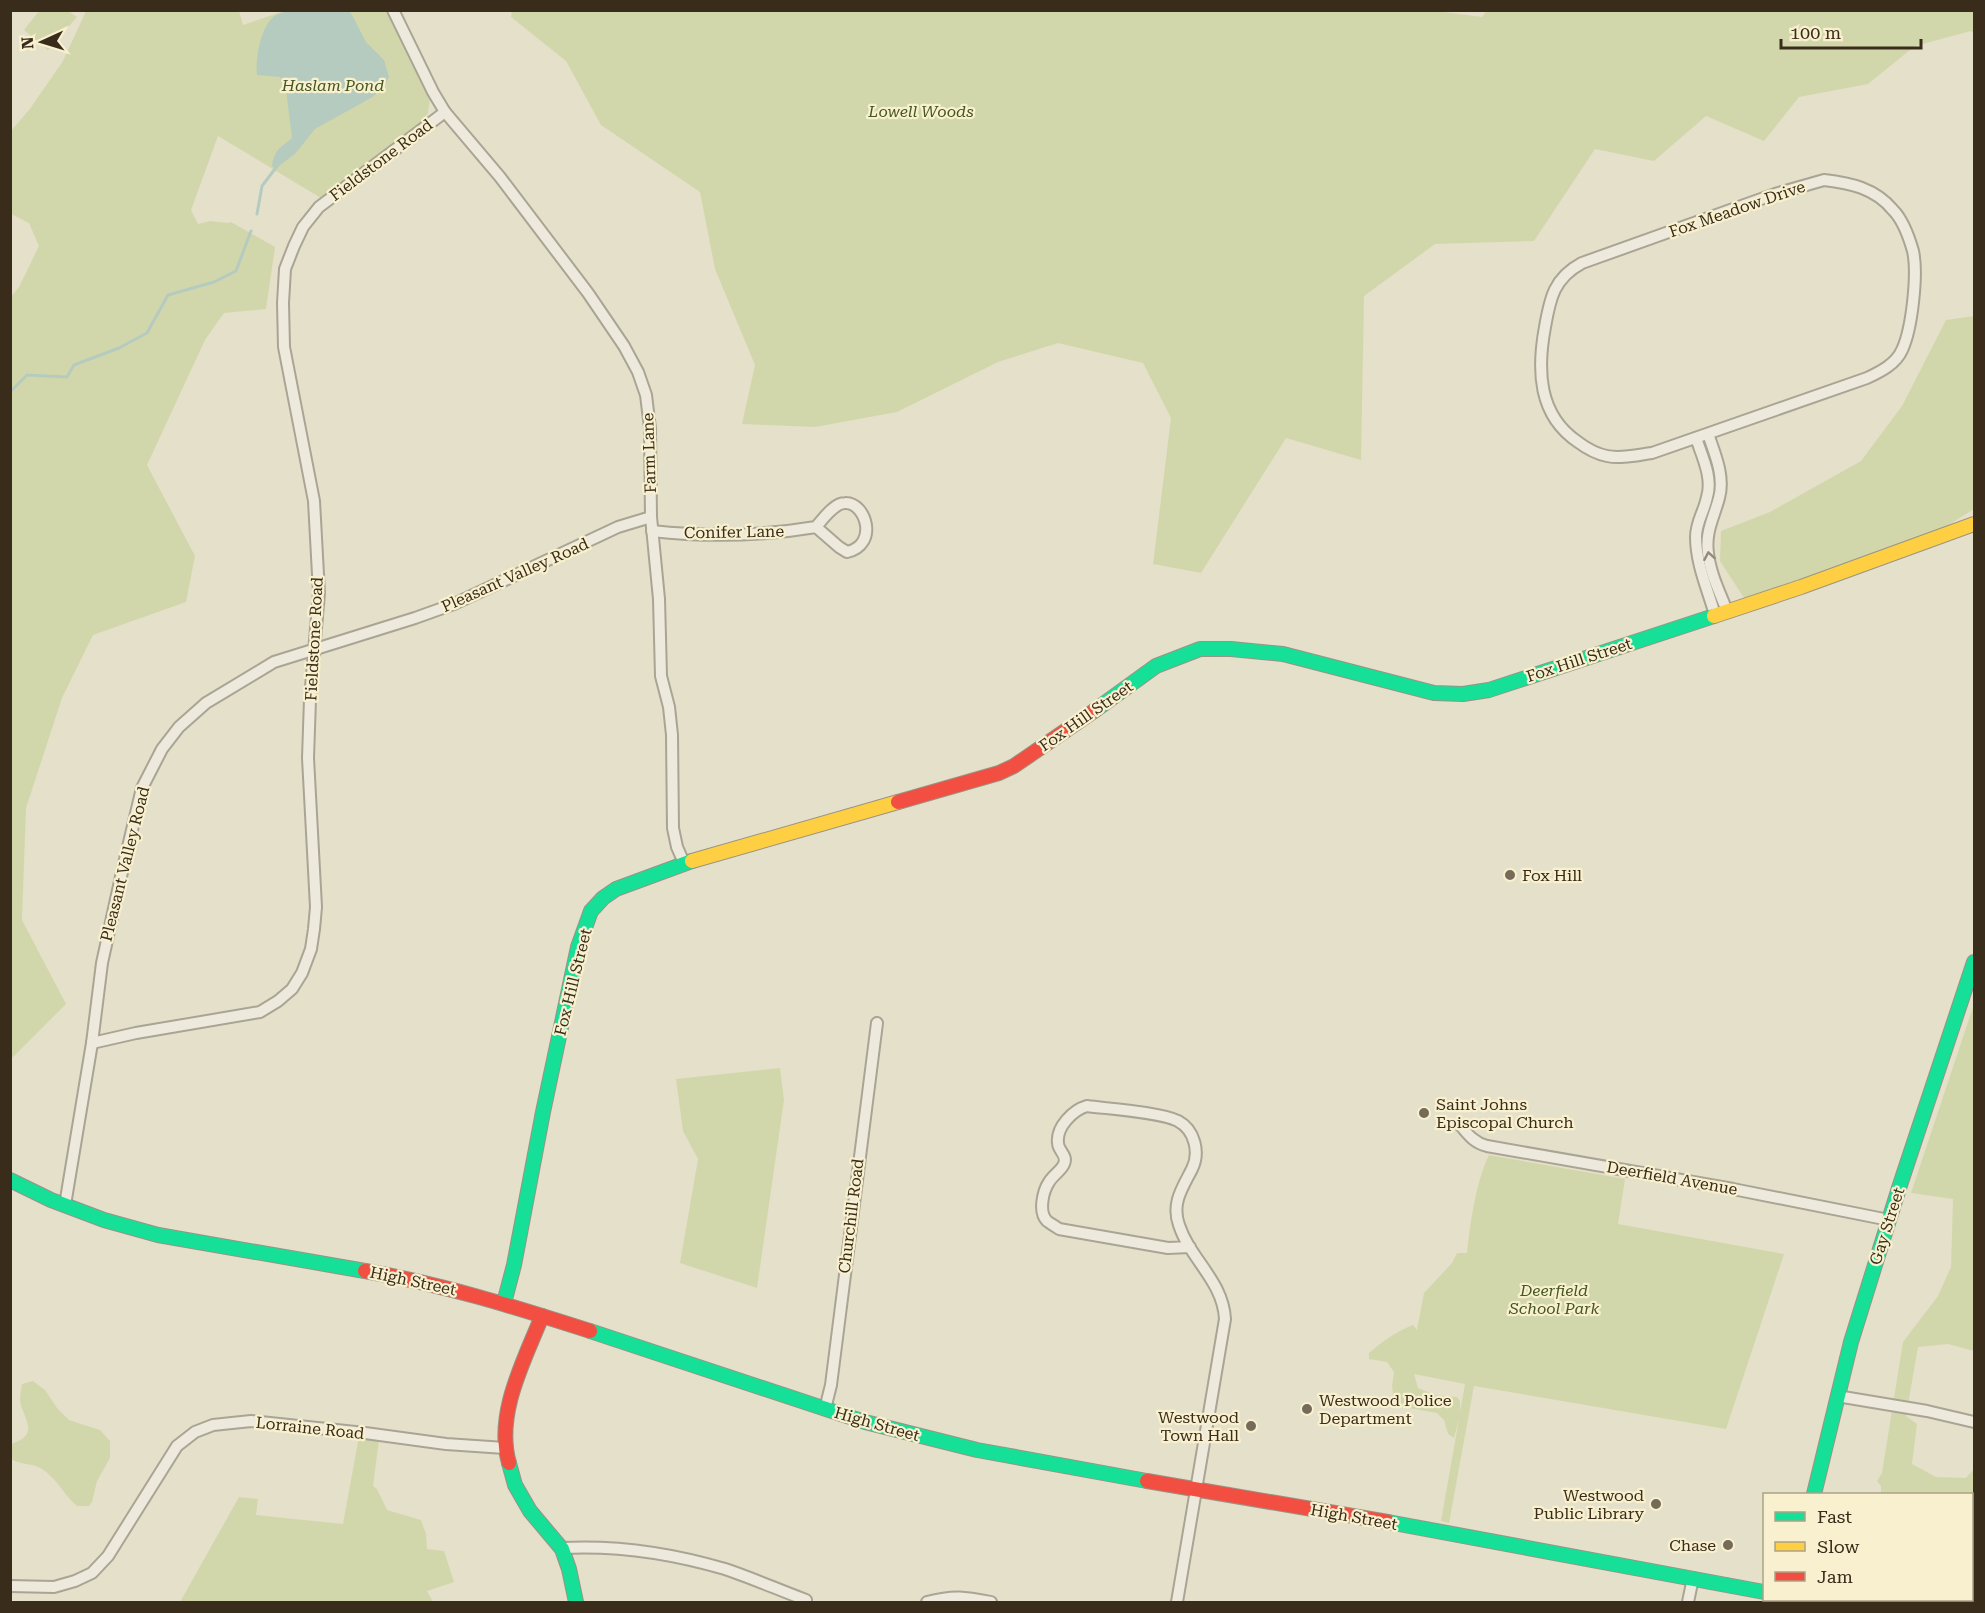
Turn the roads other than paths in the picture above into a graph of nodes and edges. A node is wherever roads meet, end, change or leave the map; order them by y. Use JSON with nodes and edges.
{"nodes":[{"id":1,"x":393,"y":10,"type":"edge"},
{"id":2,"x":446,"y":112,"type":"junction"},
{"id":3,"x":1708,"y":434,"type":"junction"},
{"id":4,"x":1696,"y":438,"type":"junction"},
{"id":5,"x":651,"y":517,"type":"junction"},
{"id":6,"x":1974,"y":525,"type":"edge"},
{"id":7,"x":816,"y":527,"type":"junction"},
{"id":8,"x":652,"y":531,"type":"junction"},
{"id":9,"x":1721,"y":613,"type":"junction"},
{"id":10,"x":315,"y":648,"type":"junction"},
{"id":11,"x":684,"y":863,"type":"junction"},
{"id":12,"x":1974,"y":962,"type":"edge"},
{"id":13,"x":876,"y":1023,"type":"dead end"},
{"id":14,"x":92,"y":1043,"type":"junction"},
{"id":15,"x":1461,"y":1126,"type":"dead end"},
{"id":16,"x":10,"y":1180,"type":"edge"},
{"id":17,"x":64,"y":1204,"type":"junction"},
{"id":18,"x":1889,"y":1220,"type":"junction"},
{"id":19,"x":1190,"y":1247,"type":"junction"},
{"id":20,"x":504,"y":1303,"type":"junction"},
{"id":21,"x":542,"y":1316,"type":"junction"},
{"id":22,"x":1837,"y":1396,"type":"junction"},
{"id":23,"x":825,"y":1409,"type":"junction"},
{"id":24,"x":1974,"y":1422,"type":"edge"},
{"id":25,"x":505,"y":1448,"type":"junction"},
{"id":26,"x":1195,"y":1490,"type":"junction"},
{"id":27,"x":1814,"y":1493,"type":"edge"},
{"id":28,"x":561,"y":1548,"type":"junction"},
{"id":29,"x":1693,"y":1578,"type":"junction"},
{"id":30,"x":10,"y":1586,"type":"edge"},
{"id":31,"x":1763,"y":1592,"type":"edge"},
{"id":32,"x":806,"y":1600,"type":"dead end"},
{"id":33,"x":576,"y":1602,"type":"edge"},
{"id":34,"x":927,"y":1602,"type":"edge"},
{"id":35,"x":991,"y":1602,"type":"edge"},
{"id":36,"x":1176,"y":1602,"type":"edge"},
{"id":37,"x":1688,"y":1602,"type":"edge"}],
"edges":[{"from":1,"to":2,"type":"street","name":"Farm Lane"},
{"from":2,"to":5,"type":"street","name":"Farm Lane"},
{"from":2,"to":10,"type":"street","name":"Fieldstone Road"},
{"from":3,"to":4,"type":"street","name":"Fox Meadow Drive"},
{"from":3,"to":4,"type":"street","name":"Fox Meadow Drive"},
{"from":9,"to":3,"type":"street","one_way":true},
{"from":4,"to":9,"type":"street"},
{"from":5,"to":8,"type":"street","name":"Farm Lane"},
{"from":5,"to":10,"type":"street","name":"Pleasant Valley Road"},
{"from":6,"to":9,"type":"street","name":"Fox Hill Street"},
{"from":7,"to":7,"type":"street"},
{"from":7,"to":8,"type":"street","name":"Conifer Lane"},
{"from":8,"to":11,"type":"street","name":"Farm Lane"},
{"from":9,"to":11,"type":"street","name":"Fox Hill Street"},
{"from":10,"to":14,"type":"street","name":"Pleasant Valley Road"},
{"from":10,"to":14,"type":"street","name":"Fieldstone Road"},
{"from":11,"to":20,"type":"street","name":"Fox Hill Street"},
{"from":12,"to":18,"type":"street","name":"Gay Street"},
{"from":13,"to":23,"type":"street","name":"Churchill Road"},
{"from":14,"to":17,"type":"street","name":"Pleasant Valley Road"},
{"from":15,"to":18,"type":"street","name":"Deerfield Avenue"},
{"from":16,"to":17,"type":"street","name":"High Street"},
{"from":17,"to":20,"type":"street","name":"High Street"},
{"from":18,"to":22,"type":"street","name":"Gay Street"},
{"from":19,"to":19,"type":"street"},
{"from":19,"to":26,"type":"street"},
{"from":20,"to":21,"type":"street","name":"High Street"},
{"from":21,"to":23,"type":"street","name":"High Street"},
{"from":21,"to":25,"type":"street"},
{"from":22,"to":24,"type":"street"},
{"from":22,"to":27,"type":"street","name":"Gay Street"},
{"from":23,"to":26,"type":"street","name":"High Street"},
{"from":25,"to":28,"type":"street"},
{"from":25,"to":30,"type":"street","name":"Lorraine Road"},
{"from":26,"to":29,"type":"street","name":"High Street"},
{"from":26,"to":36,"type":"street"},
{"from":28,"to":32,"type":"street"},
{"from":28,"to":33,"type":"street"},
{"from":29,"to":31,"type":"street","name":"High Street"},
{"from":29,"to":37,"type":"street"},
{"from":34,"to":35,"type":"street"}]}
